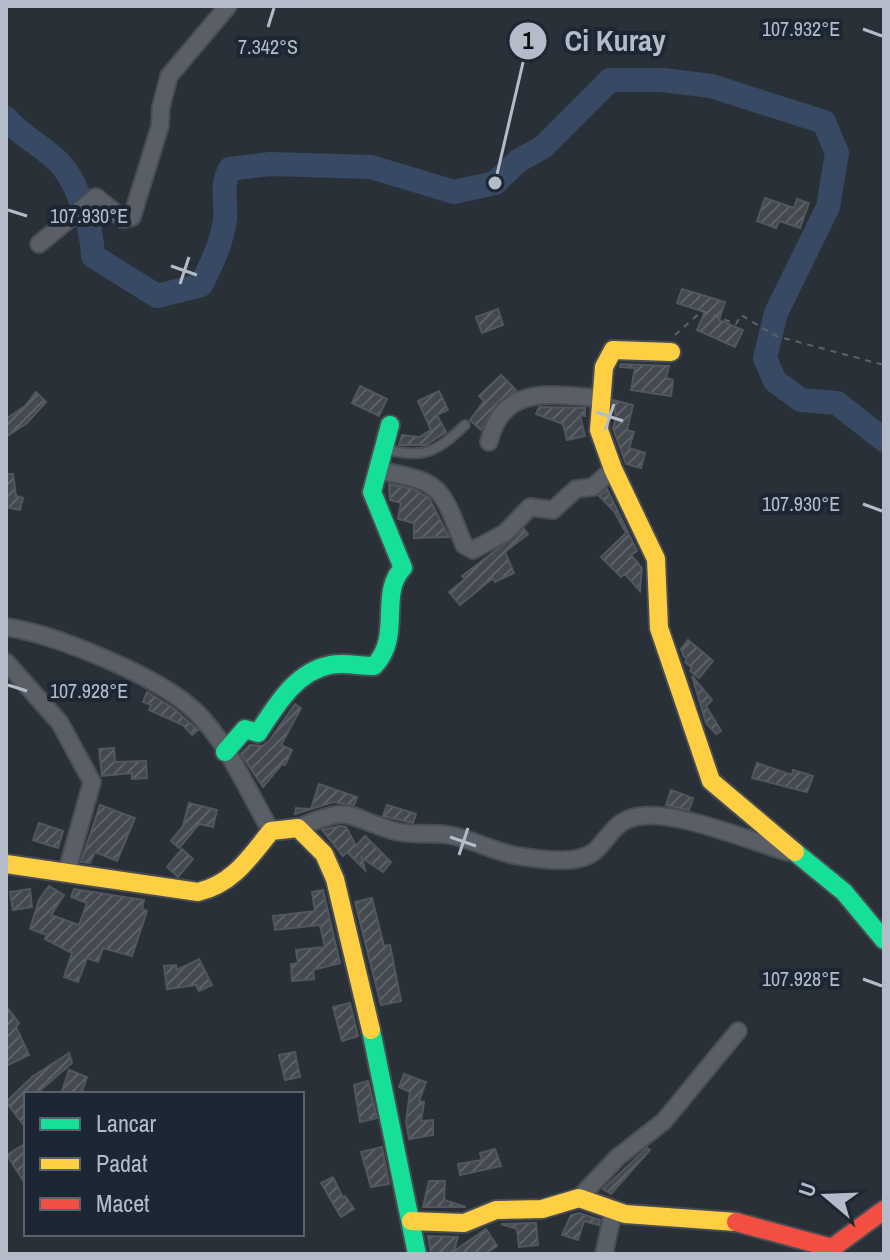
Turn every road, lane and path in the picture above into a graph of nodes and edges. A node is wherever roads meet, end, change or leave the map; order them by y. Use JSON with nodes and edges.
{"nodes":[{"id":1,"x":228,"y":6,"type":"edge"},
{"id":2,"x":39,"y":244,"type":"dead end"},
{"id":3,"x":671,"y":352,"type":"joint"},
{"id":4,"x":884,"y":365,"type":"edge"},
{"id":5,"x":599,"y":398,"type":"junction"},
{"id":6,"x":390,"y":425,"type":"dead end"},
{"id":7,"x":465,"y":425,"type":"dead end"},
{"id":8,"x":489,"y":442,"type":"dead end"},
{"id":9,"x":382,"y":449,"type":"junction"},
{"id":10,"x":613,"y":469,"type":"junction"},
{"id":11,"x":379,"y":471,"type":"junction"},
{"id":12,"x":6,"y":627,"type":"edge"},
{"id":13,"x":6,"y":662,"type":"edge"},
{"id":14,"x":225,"y":752,"type":"junction"},
{"id":15,"x":298,"y":828,"type":"junction"},
{"id":16,"x":271,"y":831,"type":"junction"},
{"id":17,"x":799,"y":854,"type":"junction"},
{"id":18,"x":6,"y":864,"type":"edge"},
{"id":19,"x":67,"y":871,"type":"junction"},
{"id":20,"x":884,"y":940,"type":"edge"},
{"id":21,"x":738,"y":1031,"type":"dead end"},
{"id":22,"x":579,"y":1198,"type":"junction"},
{"id":23,"x":884,"y":1210,"type":"edge"},
{"id":24,"x":613,"y":1212,"type":"junction"},
{"id":25,"x":411,"y":1221,"type":"junction"},
{"id":26,"x":417,"y":1254,"type":"edge"},
{"id":27,"x":604,"y":1254,"type":"edge"}],
"edges":[{"from":1,"to":2,"type":"street"},
{"from":3,"to":4,"type":"path"},
{"from":3,"to":5,"type":"street"},
{"from":5,"to":8,"type":"street"},
{"from":5,"to":10,"type":"street"},
{"from":6,"to":9,"type":"street"},
{"from":7,"to":9,"type":"lane"},
{"from":9,"to":11,"type":"street"},
{"from":10,"to":11,"type":"street"},
{"from":10,"to":17,"type":"street"},
{"from":11,"to":14,"type":"street"},
{"from":12,"to":14,"type":"street"},
{"from":13,"to":19,"type":"street"},
{"from":14,"to":16,"type":"street"},
{"from":15,"to":16,"type":"street"},
{"from":15,"to":17,"type":"street"},
{"from":15,"to":25,"type":"street"},
{"from":16,"to":19,"type":"street"},
{"from":17,"to":20,"type":"street"},
{"from":18,"to":19,"type":"street"},
{"from":21,"to":22,"type":"street"},
{"from":22,"to":24,"type":"street"},
{"from":22,"to":25,"type":"street"},
{"from":23,"to":24,"type":"street"},
{"from":24,"to":27,"type":"street"},
{"from":25,"to":26,"type":"street"}]}
